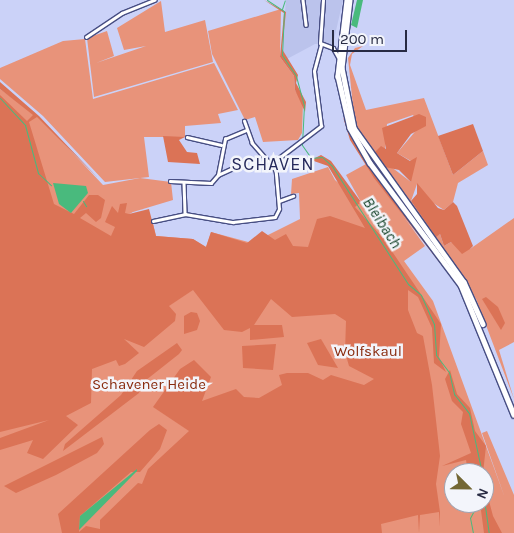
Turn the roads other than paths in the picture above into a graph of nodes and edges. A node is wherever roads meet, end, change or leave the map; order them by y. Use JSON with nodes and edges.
{"nodes":[{"id":1,"x":155,"y":0,"type":"edge"},
{"id":2,"x":303,"y":0,"type":"edge"},
{"id":3,"x":323,"y":0,"type":"edge"},
{"id":4,"x":348,"y":0,"type":"edge"},
{"id":5,"x":306,"y":25,"type":"dead end"},
{"id":6,"x":86,"y":38,"type":"dead end"},
{"id":7,"x":320,"y":45,"type":"junction"},
{"id":8,"x":338,"y":57,"type":"junction"},
{"id":9,"x":348,"y":116,"type":"junction"},
{"id":10,"x":244,"y":121,"type":"dead end"},
{"id":11,"x":246,"y":130,"type":"junction"},
{"id":12,"x":187,"y":137,"type":"dead end"},
{"id":13,"x":221,"y":145,"type":"junction"},
{"id":14,"x":272,"y":164,"type":"junction"},
{"id":15,"x":239,"y":165,"type":"dead end"},
{"id":16,"x":218,"y":175,"type":"junction"},
{"id":17,"x":170,"y":181,"type":"dead end"},
{"id":18,"x":184,"y":183,"type":"junction"},
{"id":19,"x":292,"y":196,"type":"dead end"},
{"id":20,"x":279,"y":201,"type":"junction"},
{"id":21,"x":185,"y":214,"type":"junction"},
{"id":22,"x":153,"y":221,"type":"dead end"},
{"id":23,"x":514,"y":407,"type":"edge"},
{"id":24,"x":514,"y":415,"type":"edge"}],
"edges":[{"from":1,"to":6,"type":"street"},
{"from":2,"to":5,"type":"street"},
{"from":3,"to":7,"type":"street"},
{"from":4,"to":8,"type":"main road"},
{"from":4,"to":9,"type":"main road"},
{"from":7,"to":8,"type":"street"},
{"from":7,"to":14,"type":"street"},
{"from":8,"to":9,"type":"main road"},
{"from":9,"to":23,"type":"main road"},
{"from":9,"to":24,"type":"main road"},
{"from":10,"to":11,"type":"street"},
{"from":11,"to":13,"type":"street"},
{"from":11,"to":14,"type":"street"},
{"from":12,"to":13,"type":"street"},
{"from":13,"to":16,"type":"street"},
{"from":14,"to":20,"type":"street"},
{"from":15,"to":16,"type":"street"},
{"from":16,"to":18,"type":"street"},
{"from":17,"to":18,"type":"street"},
{"from":18,"to":21,"type":"street"},
{"from":19,"to":20,"type":"street"},
{"from":20,"to":21,"type":"street"},
{"from":21,"to":22,"type":"street"}]}
